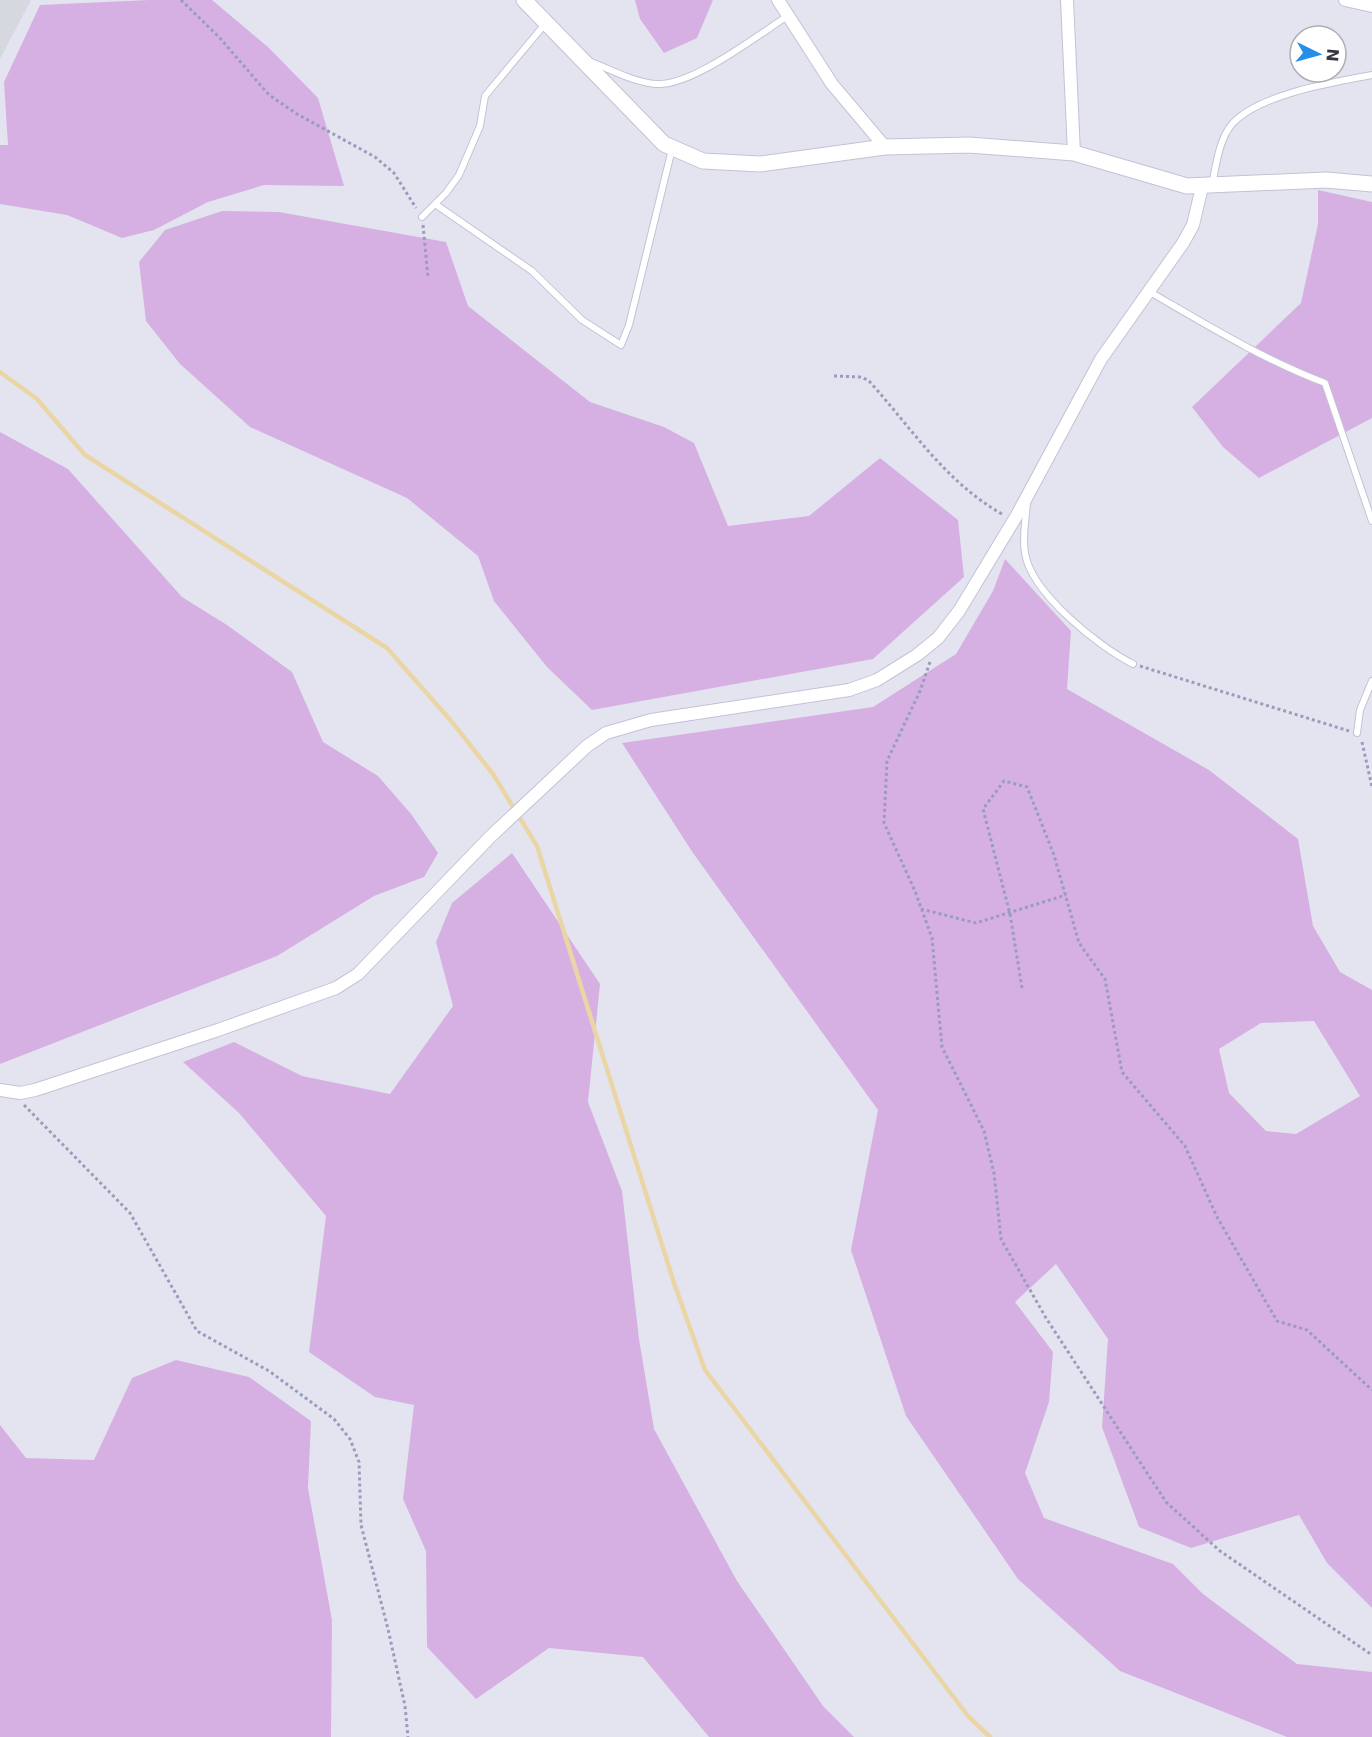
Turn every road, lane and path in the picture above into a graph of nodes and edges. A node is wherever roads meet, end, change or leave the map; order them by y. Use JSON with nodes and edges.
{"nodes":[{"id":1,"x":180,"y":0,"type":"edge"},
{"id":2,"x":524,"y":0,"type":"edge"},
{"id":3,"x":778,"y":0,"type":"edge"},
{"id":4,"x":1067,"y":0,"type":"edge"},
{"id":5,"x":1348,"y":0,"type":"edge"},
{"id":6,"x":1372,"y":6,"type":"edge"},
{"id":7,"x":789,"y":15,"type":"junction"},
{"id":8,"x":546,"y":24,"type":"junction"},
{"id":9,"x":578,"y":57,"type":"junction"},
{"id":10,"x":1372,"y":75,"type":"edge"},
{"id":11,"x":885,"y":147,"type":"junction"},
{"id":12,"x":672,"y":148,"type":"junction"},
{"id":13,"x":1074,"y":153,"type":"junction"},
{"id":14,"x":1372,"y":184,"type":"edge"},
{"id":15,"x":1207,"y":186,"type":"junction"},
{"id":16,"x":435,"y":204,"type":"junction"},
{"id":17,"x":422,"y":217,"type":"junction"},
{"id":18,"x":428,"y":277,"type":"dead end"},
{"id":19,"x":1150,"y":292,"type":"junction"},
{"id":20,"x":834,"y":376,"type":"dead end"},
{"id":21,"x":1027,"y":496,"type":"junction"},
{"id":22,"x":1012,"y":520,"type":"junction"},
{"id":23,"x":1372,"y":521,"type":"edge"},
{"id":24,"x":938,"y":638,"type":"junction"},
{"id":25,"x":1133,"y":664,"type":"joint"},
{"id":26,"x":1372,"y":681,"type":"edge"},
{"id":27,"x":1356,"y":733,"type":"junction"},
{"id":28,"x":1372,"y":787,"type":"edge"},
{"id":29,"x":1066,"y":895,"type":"junction"},
{"id":30,"x":921,"y":909,"type":"junction"},
{"id":31,"x":1010,"y":914,"type":"junction"},
{"id":32,"x":1022,"y":988,"type":"dead end"},
{"id":33,"x":0,"y":1090,"type":"edge"},
{"id":34,"x":20,"y":1092,"type":"junction"},
{"id":35,"x":1372,"y":1390,"type":"edge"},
{"id":36,"x":1372,"y":1655,"type":"edge"},
{"id":37,"x":408,"y":1737,"type":"edge"}],
"edges":[{"from":1,"to":17,"type":"path"},
{"from":2,"to":8,"type":"street"},
{"from":3,"to":7,"type":"street"},
{"from":4,"to":13,"type":"street"},
{"from":5,"to":6,"type":"street"},
{"from":7,"to":9,"type":"lane"},
{"from":7,"to":11,"type":"street"},
{"from":8,"to":9,"type":"street"},
{"from":8,"to":16,"type":"lane"},
{"from":9,"to":12,"type":"street"},
{"from":10,"to":15,"type":"lane"},
{"from":11,"to":12,"type":"street"},
{"from":11,"to":13,"type":"street"},
{"from":12,"to":16,"type":"lane"},
{"from":13,"to":15,"type":"street"},
{"from":14,"to":15,"type":"street"},
{"from":15,"to":19,"type":"street"},
{"from":16,"to":17,"type":"lane"},
{"from":17,"to":18,"type":"path"},
{"from":19,"to":21,"type":"street"},
{"from":19,"to":23,"type":"lane"},
{"from":20,"to":22,"type":"path"},
{"from":21,"to":22,"type":"street"},
{"from":21,"to":25,"type":"lane"},
{"from":22,"to":24,"type":"street"},
{"from":24,"to":30,"type":"path"},
{"from":24,"to":34,"type":"street"},
{"from":25,"to":27,"type":"path"},
{"from":26,"to":27,"type":"lane"},
{"from":27,"to":28,"type":"path"},
{"from":29,"to":31,"type":"path"},
{"from":29,"to":31,"type":"path"},
{"from":29,"to":35,"type":"path"},
{"from":30,"to":31,"type":"path"},
{"from":30,"to":36,"type":"path"},
{"from":31,"to":32,"type":"path"},
{"from":33,"to":34,"type":"street"},
{"from":34,"to":37,"type":"path"}]}
